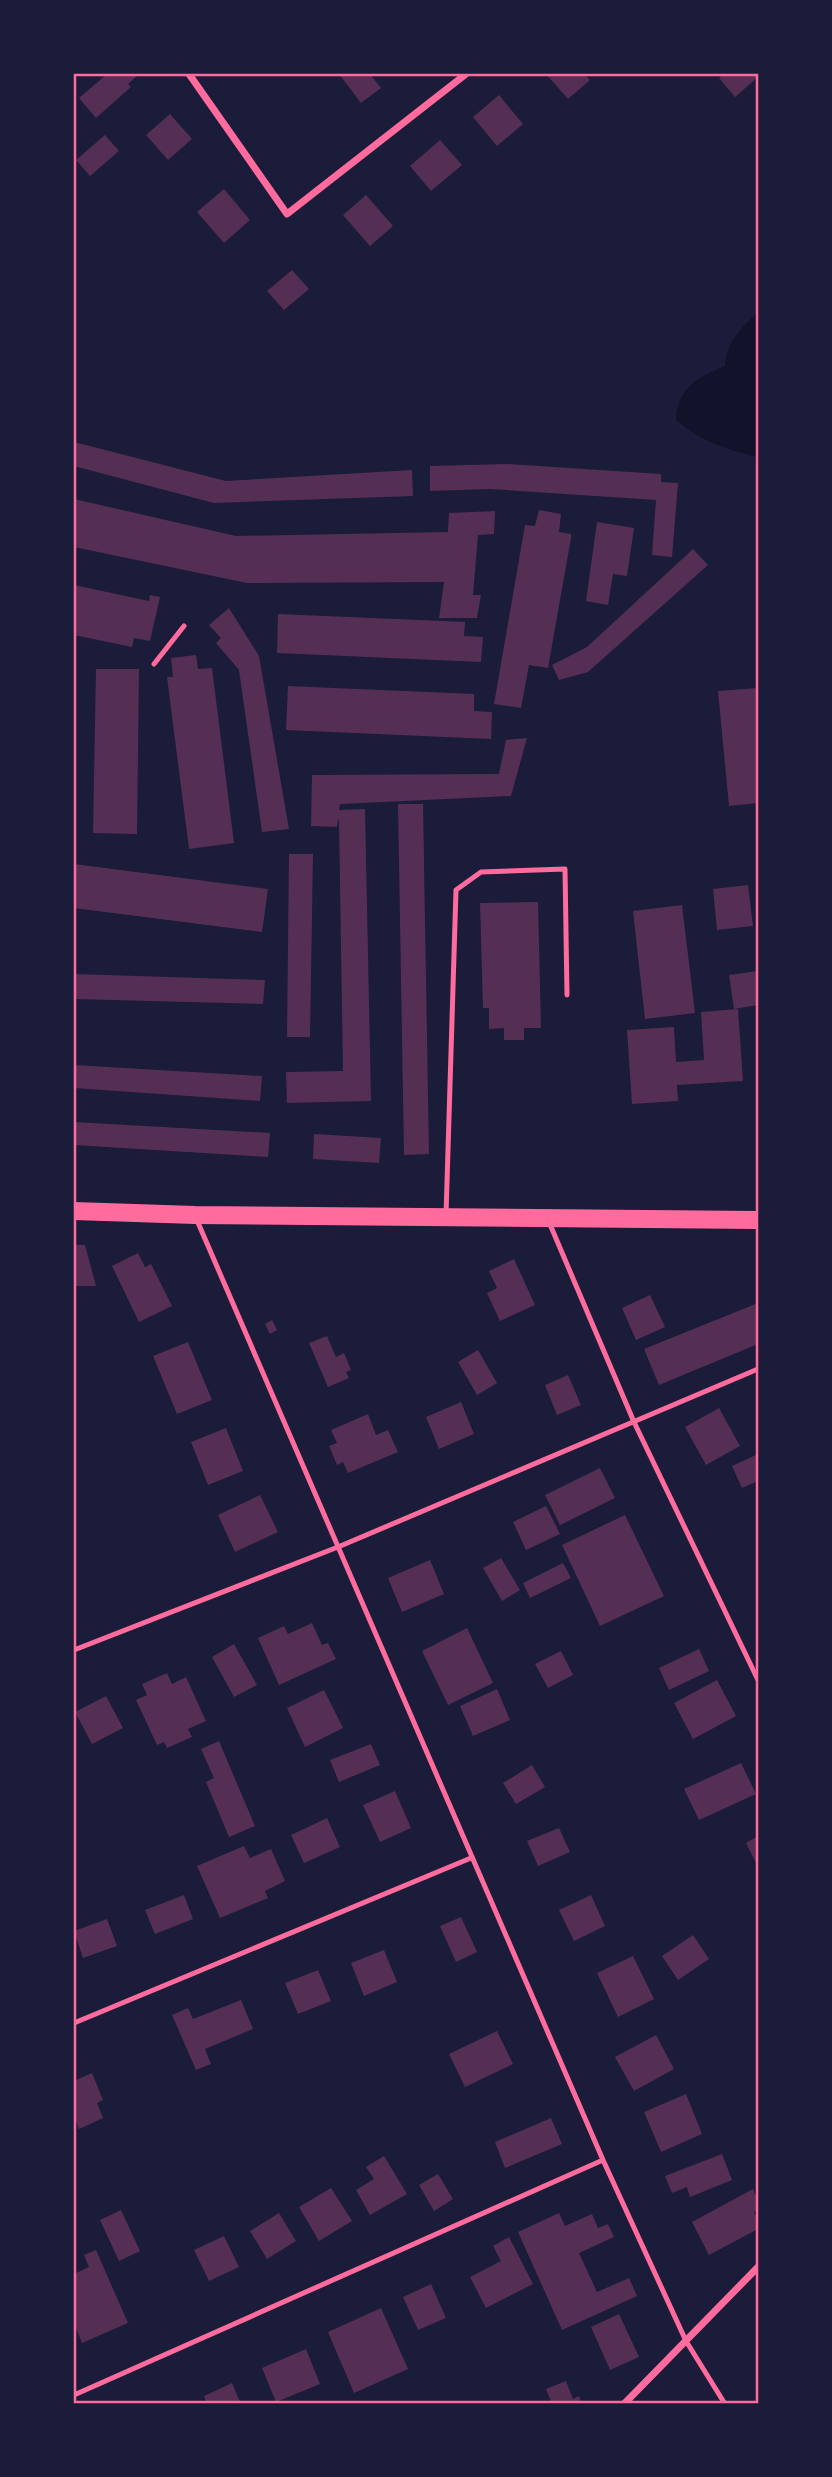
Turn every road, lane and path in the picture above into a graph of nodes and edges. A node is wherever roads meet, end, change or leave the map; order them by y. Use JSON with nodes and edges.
{"nodes":[{"id":1,"x":188,"y":74,"type":"edge"},
{"id":2,"x":466,"y":74,"type":"edge"},
{"id":3,"x":184,"y":626,"type":"dead end"},
{"id":4,"x":153,"y":664,"type":"dead end"},
{"id":5,"x":567,"y":995,"type":"dead end"},
{"id":6,"x":74,"y":1211,"type":"edge"},
{"id":7,"x":195,"y":1215,"type":"junction"},
{"id":8,"x":446,"y":1218,"type":"junction"},
{"id":9,"x":547,"y":1219,"type":"junction"},
{"id":10,"x":758,"y":1220,"type":"edge"},
{"id":11,"x":758,"y":1369,"type":"edge"},
{"id":12,"x":634,"y":1422,"type":"junction"},
{"id":13,"x":338,"y":1547,"type":"junction"},
{"id":14,"x":74,"y":1650,"type":"edge"},
{"id":15,"x":758,"y":1680,"type":"edge"},
{"id":16,"x":471,"y":1858,"type":"junction"},
{"id":17,"x":74,"y":2024,"type":"edge"},
{"id":18,"x":603,"y":2160,"type":"junction"},
{"id":19,"x":758,"y":2267,"type":"edge"},
{"id":20,"x":686,"y":2341,"type":"junction"},
{"id":21,"x":74,"y":2395,"type":"edge"},
{"id":22,"x":624,"y":2403,"type":"edge"},
{"id":23,"x":725,"y":2403,"type":"edge"}],
"edges":[{"from":1,"to":2,"type":"street"},
{"from":3,"to":4,"type":"lane"},
{"from":5,"to":8,"type":"lane"},
{"from":6,"to":7,"type":"main road"},
{"from":7,"to":8,"type":"main road"},
{"from":7,"to":13,"type":"lane"},
{"from":8,"to":9,"type":"main road"},
{"from":9,"to":10,"type":"main road"},
{"from":9,"to":12,"type":"lane"},
{"from":11,"to":12,"type":"lane"},
{"from":12,"to":13,"type":"lane"},
{"from":12,"to":15,"type":"lane"},
{"from":13,"to":14,"type":"lane"},
{"from":13,"to":16,"type":"lane"},
{"from":16,"to":17,"type":"lane"},
{"from":16,"to":18,"type":"lane"},
{"from":18,"to":20,"type":"lane"},
{"from":18,"to":21,"type":"lane"},
{"from":19,"to":20,"type":"street"},
{"from":20,"to":22,"type":"street"},
{"from":20,"to":23,"type":"lane"}]}
